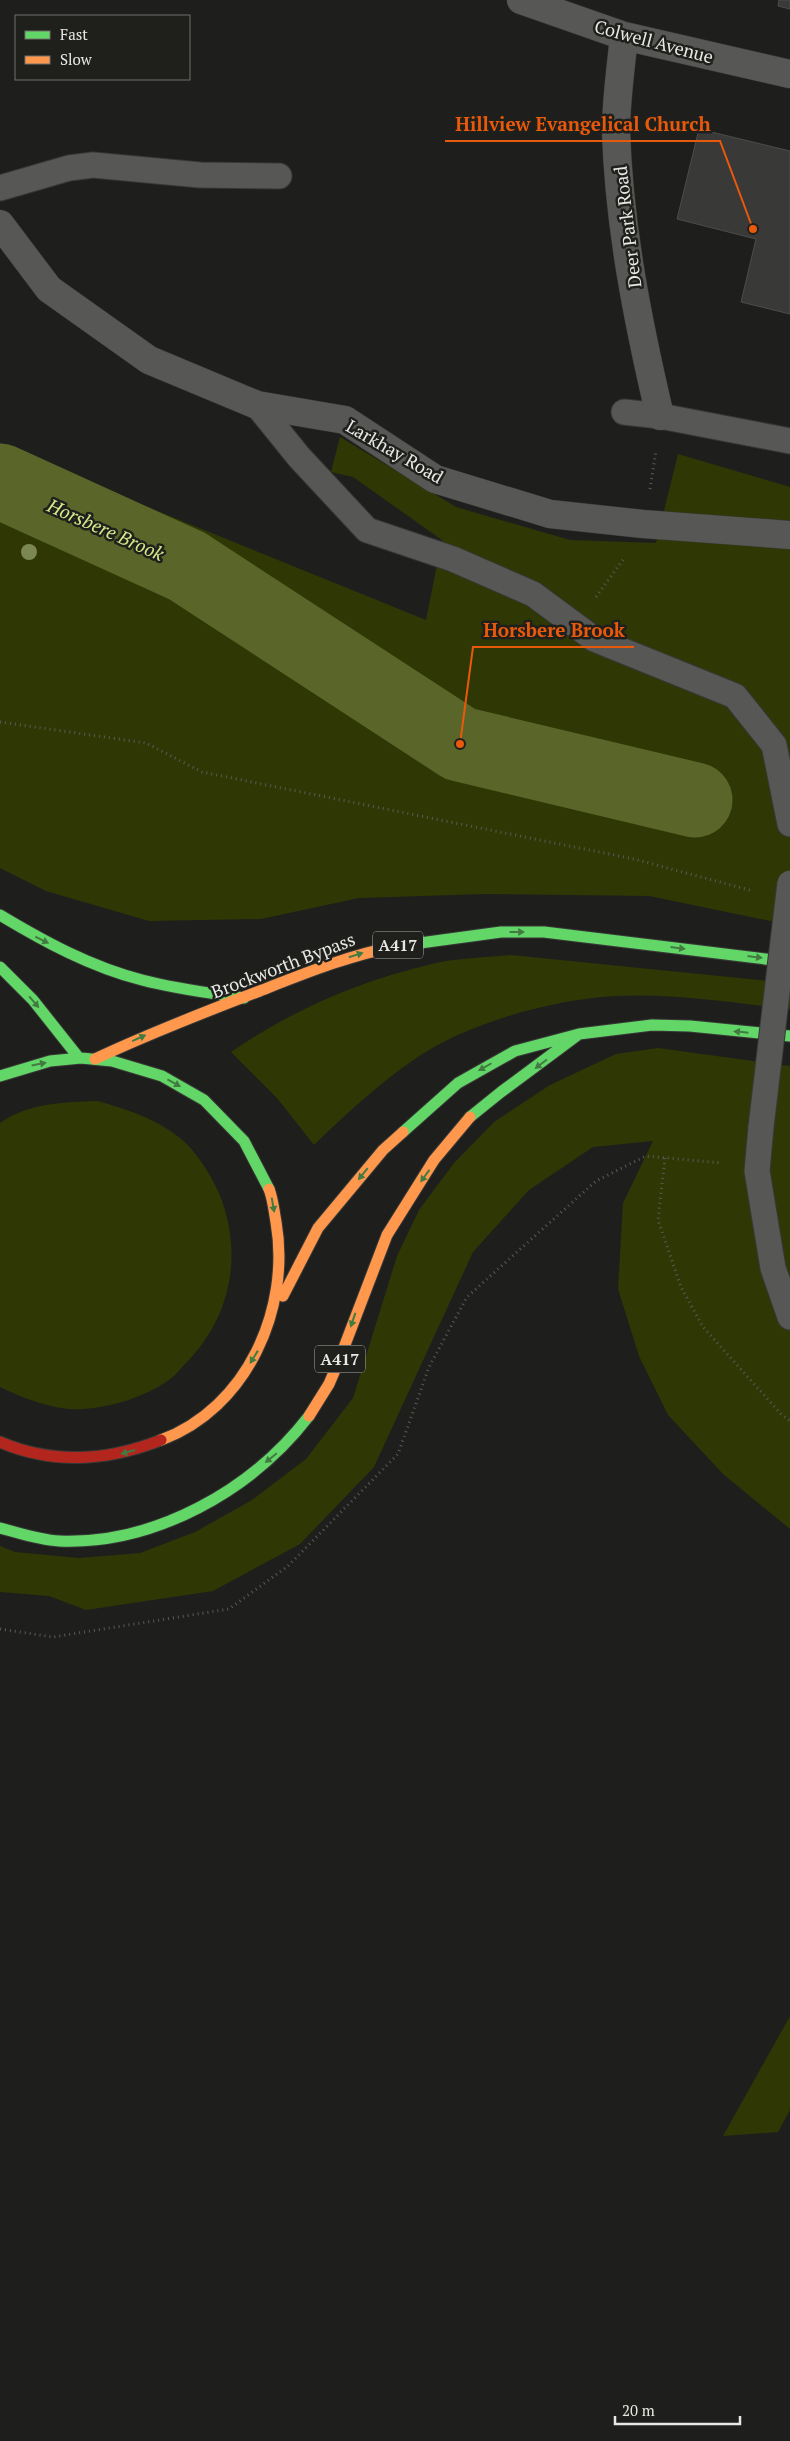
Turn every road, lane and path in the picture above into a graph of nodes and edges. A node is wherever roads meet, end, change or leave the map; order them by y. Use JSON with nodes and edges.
{"nodes":[{"id":1,"x":521,"y":0,"type":"edge"},
{"id":2,"x":624,"y":36,"type":"junction"},
{"id":3,"x":790,"y":74,"type":"edge"},
{"id":4,"x":279,"y":176,"type":"dead end"},
{"id":5,"x":0,"y":188,"type":"edge"},
{"id":6,"x":0,"y":224,"type":"edge"},
{"id":7,"x":257,"y":405,"type":"junction"},
{"id":8,"x":624,"y":412,"type":"dead end"},
{"id":9,"x":660,"y":416,"type":"junction"},
{"id":10,"x":790,"y":441,"type":"edge"},
{"id":11,"x":646,"y":524,"type":"junction"},
{"id":12,"x":790,"y":535,"type":"edge"},
{"id":13,"x":576,"y":626,"type":"junction"},
{"id":14,"x":0,"y":722,"type":"edge"},
{"id":15,"x":790,"y":824,"type":"edge"},
{"id":16,"x":789,"y":890,"type":"edge"},
{"id":17,"x":0,"y":915,"type":"edge"},
{"id":18,"x":790,"y":962,"type":"edge"},
{"id":19,"x":0,"y":967,"type":"edge"},
{"id":20,"x":244,"y":998,"type":"junction"},
{"id":21,"x":579,"y":1034,"type":"junction"},
{"id":22,"x":790,"y":1036,"type":"edge"},
{"id":23,"x":80,"y":1058,"type":"junction"},
{"id":24,"x":95,"y":1059,"type":"junction"},
{"id":25,"x":0,"y":1076,"type":"edge"},
{"id":26,"x":665,"y":1158,"type":"junction"},
{"id":27,"x":756,"y":1171,"type":"junction"},
{"id":28,"x":274,"y":1313,"type":"junction"},
{"id":29,"x":790,"y":1317,"type":"edge"},
{"id":30,"x":790,"y":1421,"type":"edge"},
{"id":31,"x":0,"y":1442,"type":"edge"},
{"id":32,"x":0,"y":1528,"type":"edge"},
{"id":33,"x":0,"y":1629,"type":"edge"}],
"edges":[{"from":1,"to":2,"type":"street","name":"Colwell Avenue"},
{"from":2,"to":3,"type":"street","name":"Colwell Avenue"},
{"from":2,"to":9,"type":"street","name":"Deer Park Road"},
{"from":4,"to":5,"type":"lane"},
{"from":6,"to":7,"type":"street","name":"Larkhay Road"},
{"from":7,"to":11,"type":"street","name":"Larkhay Road"},
{"from":7,"to":13,"type":"lane"},
{"from":8,"to":9,"type":"lane"},
{"from":9,"to":10,"type":"lane"},
{"from":9,"to":11,"type":"path"},
{"from":11,"to":12,"type":"street","name":"Larkhay Road"},
{"from":11,"to":13,"type":"path"},
{"from":13,"to":15,"type":"lane"},
{"from":14,"to":16,"type":"path"},
{"from":16,"to":27,"type":"lane","bridge":true},
{"from":17,"to":20,"type":"main road","one_way":true},
{"from":20,"to":18,"type":"main road","name":"Brockworth Bypass","number":"A417","one_way":true},
{"from":19,"to":23,"type":"main road","one_way":true},
{"from":24,"to":20,"type":"main road","name":"Brockworth Bypass","number":"A417","one_way":true},
{"from":22,"to":21,"type":"main road","one_way":true},
{"from":21,"to":28,"type":"main road","one_way":true},
{"from":21,"to":32,"type":"main road","number":"A417","one_way":true},
{"from":23,"to":24,"type":"main road"},
{"from":25,"to":23,"type":"main road","one_way":true},
{"from":24,"to":28,"type":"main road","one_way":true},
{"from":26,"to":27,"type":"path"},
{"from":26,"to":30,"type":"path"},
{"from":26,"to":33,"type":"path"},
{"from":27,"to":29,"type":"lane"},
{"from":28,"to":31,"type":"main road","one_way":true}]}
